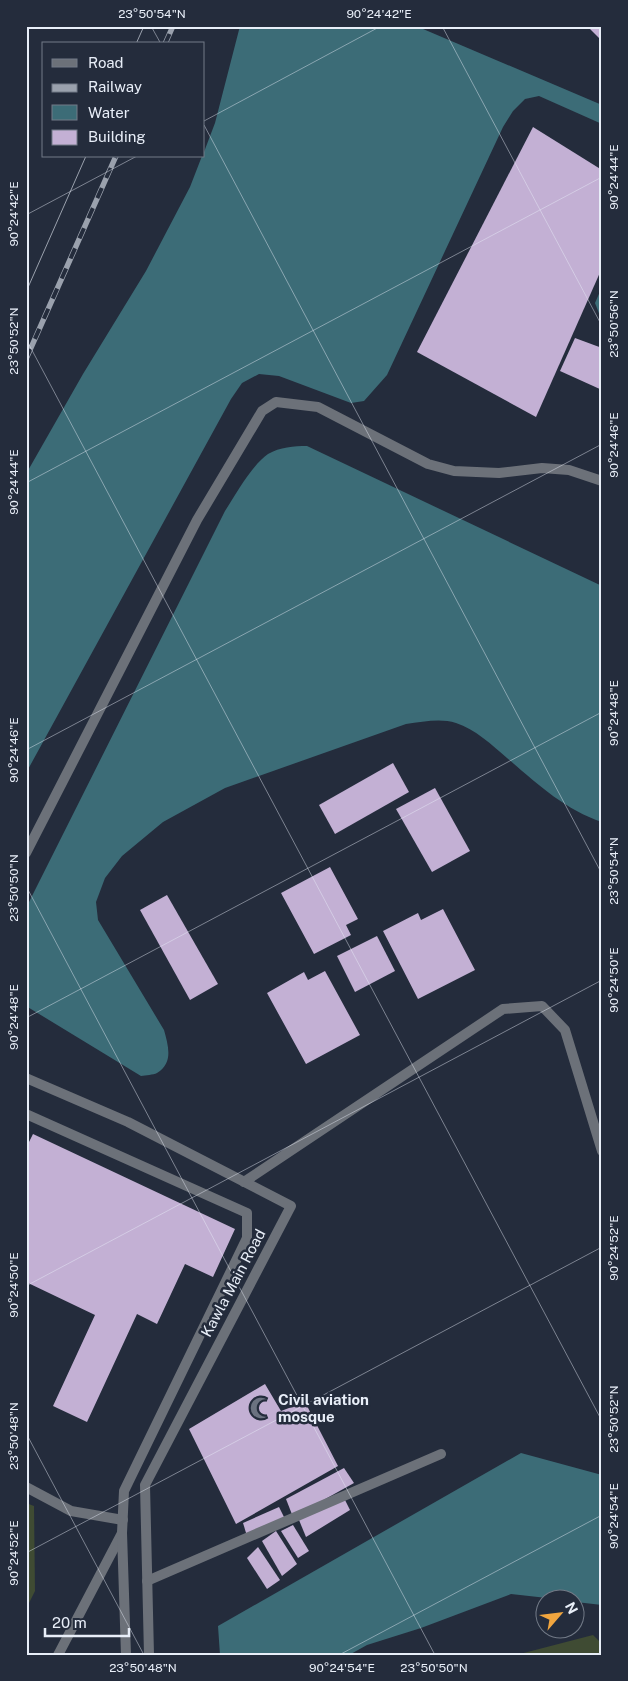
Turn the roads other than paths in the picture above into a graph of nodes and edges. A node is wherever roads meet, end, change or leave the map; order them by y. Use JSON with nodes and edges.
{"nodes":[{"id":1,"x":602,"y":481,"type":"edge"},
{"id":2,"x":26,"y":853,"type":"edge"},
{"id":3,"x":26,"y":1078,"type":"edge"},
{"id":4,"x":26,"y":1114,"type":"edge"},
{"id":5,"x":602,"y":1151,"type":"edge"},
{"id":6,"x":244,"y":1182,"type":"junction"},
{"id":7,"x":441,"y":1454,"type":"dead end"},
{"id":8,"x":26,"y":1487,"type":"edge"},
{"id":9,"x":123,"y":1520,"type":"junction"},
{"id":10,"x":122,"y":1533,"type":"junction"},
{"id":11,"x":147,"y":1581,"type":"junction"},
{"id":12,"x":58,"y":1655,"type":"edge"},
{"id":13,"x":126,"y":1655,"type":"edge"},
{"id":14,"x":149,"y":1655,"type":"edge"}],
"edges":[{"from":1,"to":2,"type":"street"},
{"from":3,"to":6,"type":"street","name":"Kawla Main Road"},
{"from":4,"to":9,"type":"street","name":"Kawla Main Road"},
{"from":5,"to":6,"type":"street"},
{"from":6,"to":11,"type":"street","name":"Kawla Main Road"},
{"from":7,"to":11,"type":"street"},
{"from":8,"to":9,"type":"street"},
{"from":9,"to":10,"type":"street","name":"Kawla Main Road"},
{"from":10,"to":12,"type":"street"},
{"from":10,"to":13,"type":"street","name":"Kawla Main Road"},
{"from":11,"to":14,"type":"street","name":"Kawla Main Road"}]}
